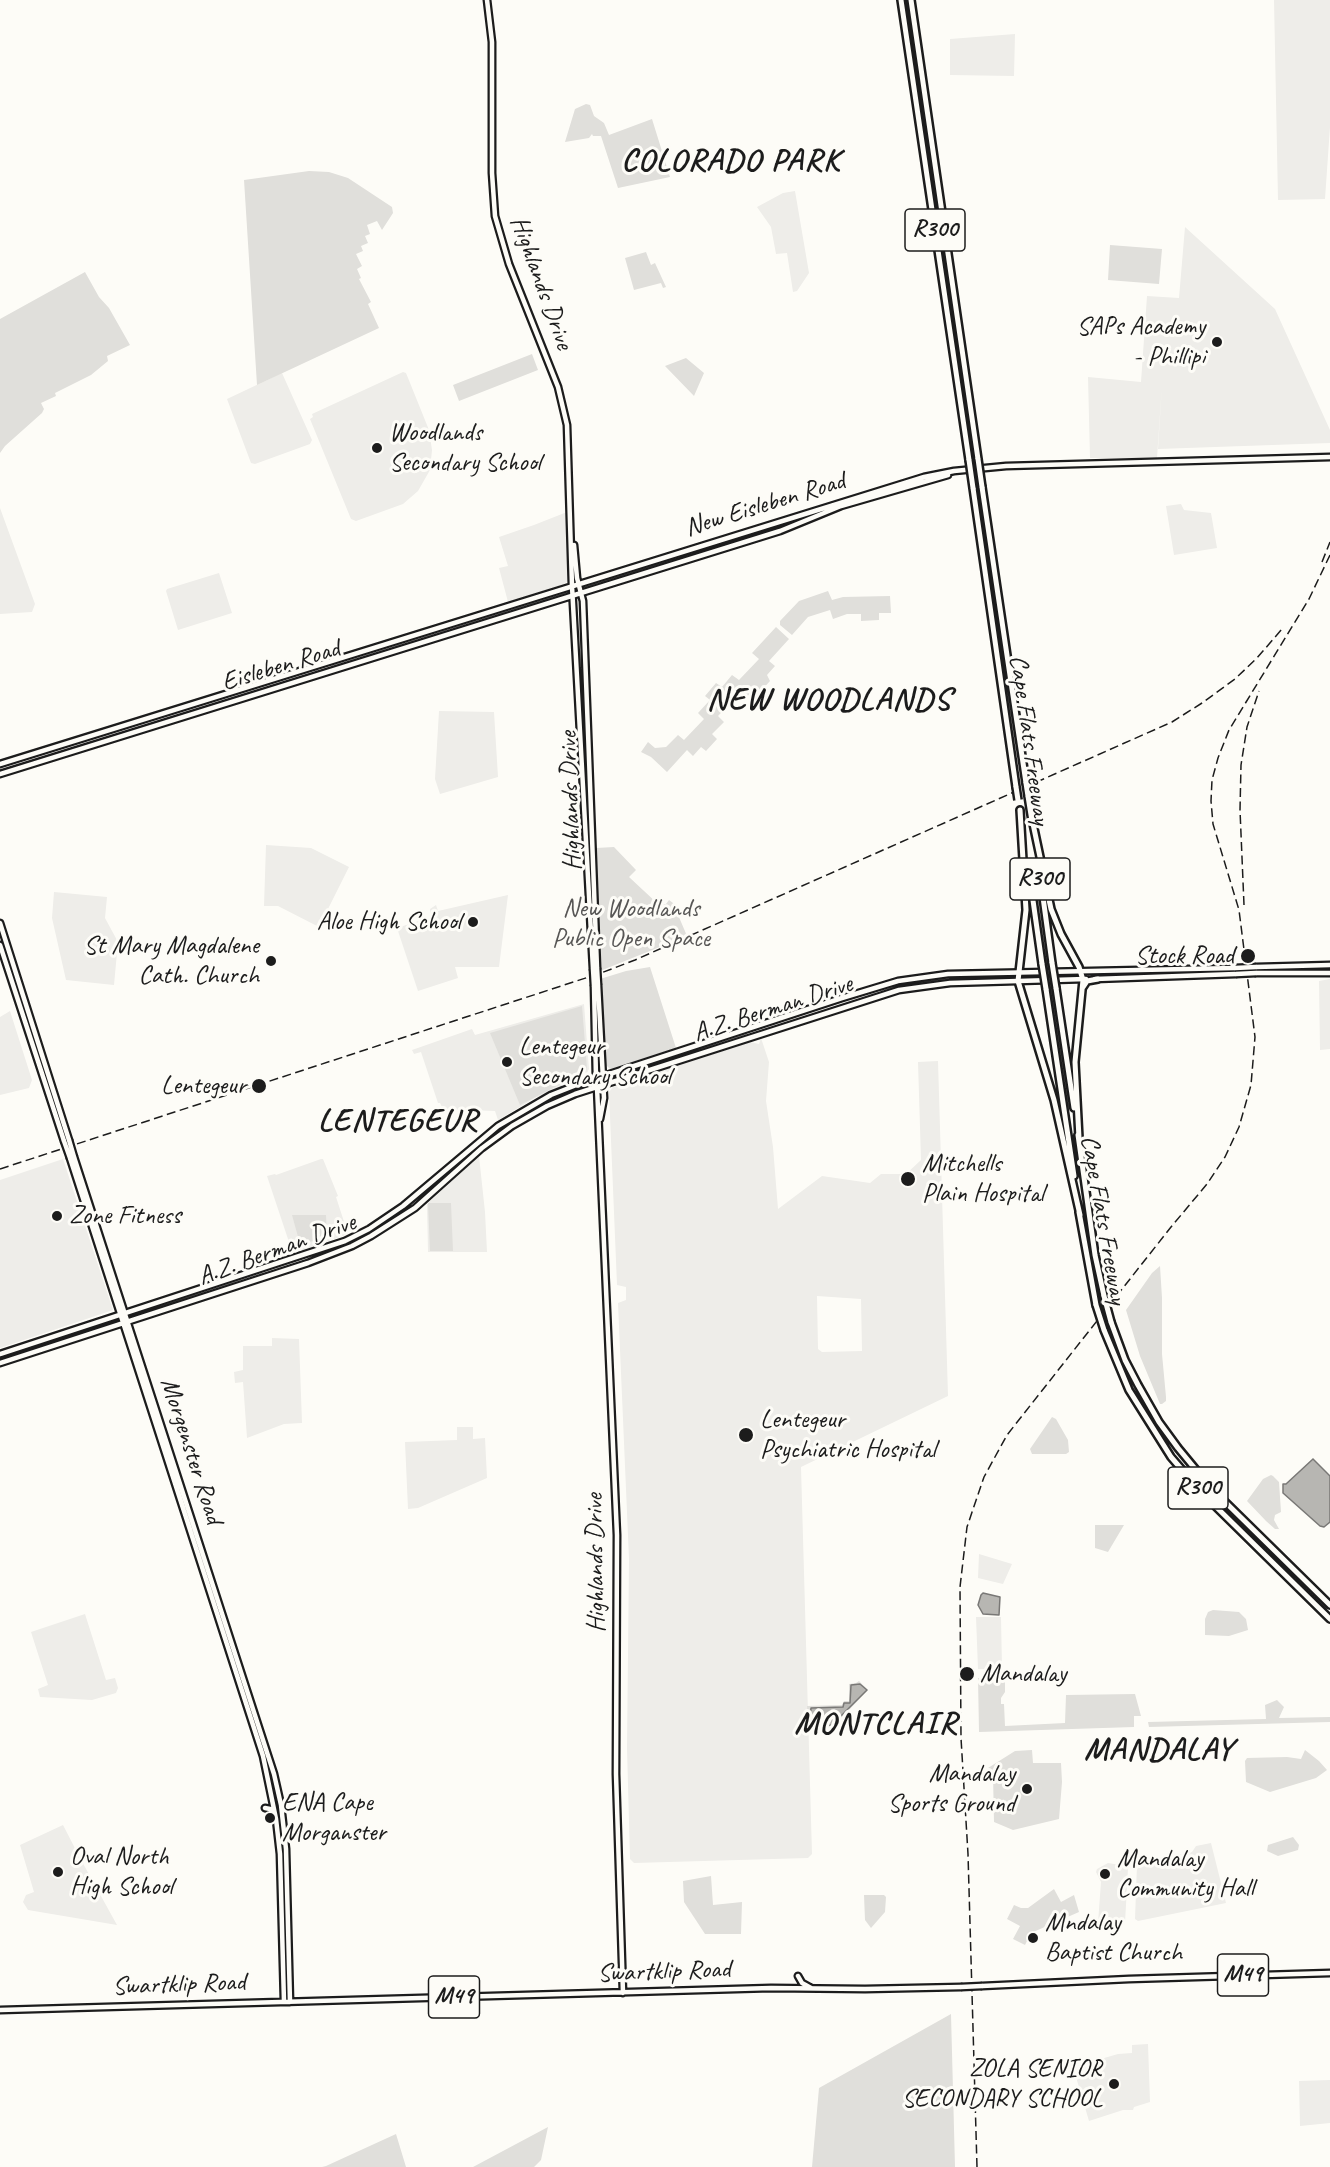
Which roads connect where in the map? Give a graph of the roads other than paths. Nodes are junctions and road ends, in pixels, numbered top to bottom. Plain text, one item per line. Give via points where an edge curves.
1 (487, 0) edge
2 (901, 0) edge
3 (911, 0) edge
4 (1330, 457) edge
5 (965, 470) junction
6 (572, 540) junction
7 (579, 584) junction
8 (572, 586) junction
9 (582, 593) junction
10 (574, 596) junction
11 (0, 764) edge
12 (0, 774) edge
13 (1020, 810) junction
14 (1032, 819) junction
15 (0, 923) edge
16 (0, 945) edge
17 (1330, 965) edge
18 (595, 968) junction
19 (1081, 970) junction
20 (1256, 970) junction
21 (1017, 971) junction
22 (1035, 971) junction
23 (1236, 971) junction
24 (1330, 973) edge
25 (1098, 979) junction
26 (1083, 980) junction
27 (1018, 981) junction
28 (596, 986) junction
29 (1077, 1037) junction
30 (603, 1076) junction
31 (596, 1078) junction
32 (603, 1085) junction
33 (597, 1088) junction
34 (599, 1134) junction
35 (1079, 1138) junction
36 (67, 1140) junction
37 (1080, 1215) junction
38 (123, 1314) junction
39 (126, 1322) junction
40 (0, 1354) edge
41 (0, 1363) edge
42 (1330, 1605) edge
43 (1330, 1619) edge
44 (265, 1808) dead end
45 (277, 1825) junction
46 (1330, 1973) edge
47 (798, 1976) dead end
48 (813, 1989) junction
49 (623, 1993) junction
50 (287, 2002) junction
51 (0, 2010) edge

1 - 6 main road, Highlands Drive via 493,54 495,216 509,264 565,410
2 - 13 highway, Cape Flats Freeway / R300, bridge
3 - 14 highway, Cape Flats Freeway / R300, bridge
4 - 5 main road, New Eisleben Road via 1044,464
5 - 7 main road, New Eisleben Road via 910,480
5 - 9 main road, New Eisleben Road via 841,506 802,524
6 - 7 main road, Highlands Drive
6 - 8 main road, Highlands Drive
7 - 8 main road, New Eisleben Road
7 - 9 main road, Highlands Drive
8 - 10 main road, Highlands Drive
8 - 11 main road, Eisleben Road
9 - 10 main road, New Eisleben Road
9 - 18 main road, Highlands Drive
10 - 12 main road, Eisleben Road
10 - 18 main road, Highlands Drive
13 - 21 highway via 1026,910
13 - 37 highway, Cape Flats Freeway / R300, bridge
14 - 19 highway via 1051,909
14 - 35 highway, Cape Flats Freeway / R300, bridge
15 - 36 main road, Morgenster Road
16 - 36 main road, Morgenster Road
17 - 20 main road
18 - 28 main road, Highlands Drive, bridge
19 - 22 main road
19 - 23 main road
19 - 26 highway
20 - 23 main road, bridge
20 - 24 main road
21 - 22 main road
21 - 27 highway
21 - 30 main road, A.Z. Berman Drive via 948,974 888,984
22 - 26 main road via 1078,974
23 - 25 main road
25 - 26 main road
25 - 29 highway via 1087,981 1084,986
26 - 27 main road
26 - 29 highway
27 - 32 main road, A.Z. Berman Drive via 950,983 899,990
27 - 37 highway via 1054,1100
28 - 30 main road, Highlands Drive
28 - 31 main road, Highlands Drive
29 - 35 highway
30 - 31 main road, A.Z. Berman Drive
30 - 32 main road, Highlands Drive
31 - 33 main road, Highlands Drive
31 - 38 main road, A.Z. Berman Drive via 551,1095 508,1119 412,1199 362,1233
32 - 33 main road, A.Z. Berman Drive
32 - 34 main road, Highlands Drive
33 - 34 main road, Highlands Drive
33 - 39 main road, A.Z. Berman Drive via 555,1102 512,1126 415,1208 352,1246
34 - 49 main road, Highlands Drive via 618,1567 616,1742
35 - 42 highway, Cape Flats Freeway / R300, bridge via 1104,1296 1125,1360 1138,1385 1159,1422 1211,1488
36 - 38 main road, Morgenster Road, bridge
37 - 43 highway, Cape Flats Freeway / R300, bridge via 1096,1305 1129,1390 1171,1457 1202,1493
38 - 39 main road, Morgenster Road
38 - 40 main road, A.Z. Berman Drive
39 - 41 main road, A.Z. Berman Drive
39 - 45 main road, Morgenster Road via 263,1756
39 - 50 main road, Morgenster Road via 274,1774 286,1849
44 - 45 main road via 273,1812
45 - 50 main road, Morgenster Road
46 - 48 main road, Swartklip Road / M49, bridge
47 - 48 main road
48 - 49 main road, Swartklip Road / M49
49 - 50 main road, Swartklip Road / M49
50 - 51 main road, Swartklip Road / M49

